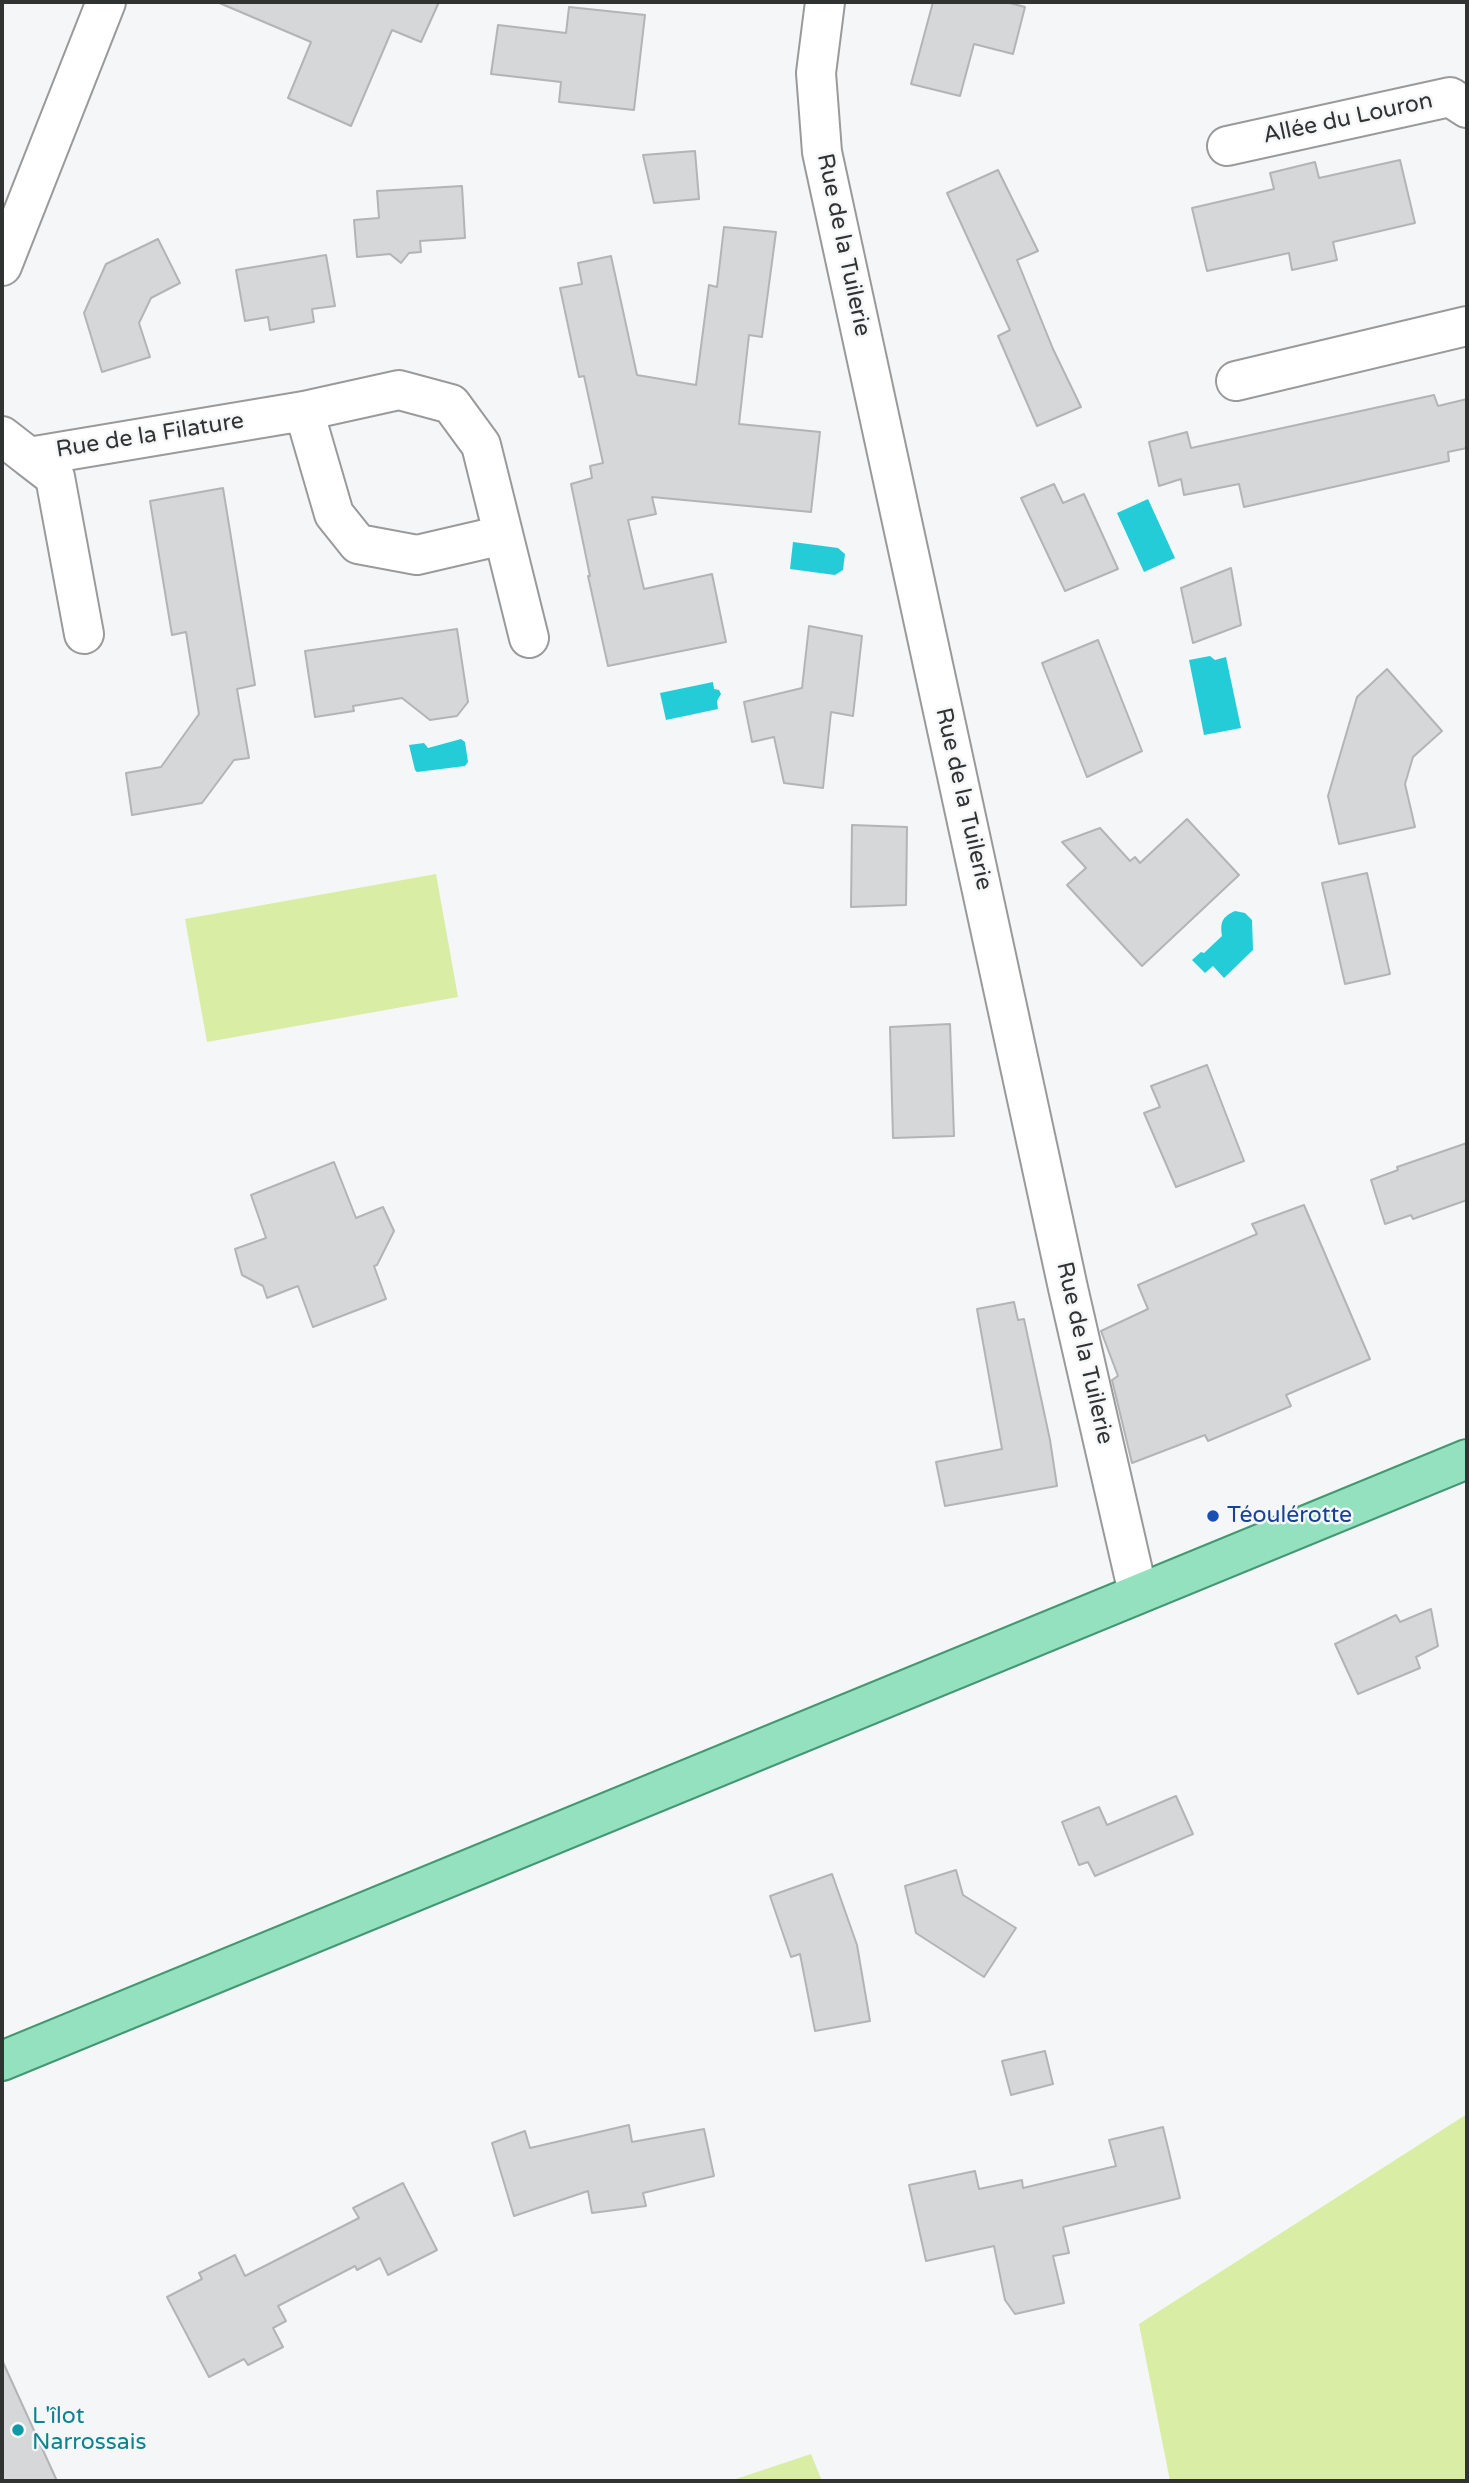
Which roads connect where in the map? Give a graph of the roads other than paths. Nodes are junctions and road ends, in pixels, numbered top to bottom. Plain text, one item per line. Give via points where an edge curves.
1 (825, 2) edge
2 (96, 5) edge
3 (1467, 108) edge
4 (1227, 146) dead end
5 (2, 266) edge
6 (1467, 326) edge
7 (1236, 382) dead end
8 (304, 411) junction
9 (15, 446) edge
10 (503, 535) junction
11 (84, 634) dead end
12 (529, 638) dead end
13 (1467, 1459) edge
14 (1139, 1593) junction
15 (2, 2061) edge

1 - 14 street, Rue de la Tuilerie via 816,73 822,152 1068,1288
2 - 5 street
3 - 4 street, Allée du Louron via 1450,97
6 - 7 street
8 - 9 street, Rue de la Filature
8 - 10 street via 334,514 358,544 416,555
8 - 10 street, Rue de la Filature via 399,390 450,404 481,445
9 - 11 street via 55,477
10 - 12 street, Rue de la Filature
13 - 14 main road
14 - 15 main road

